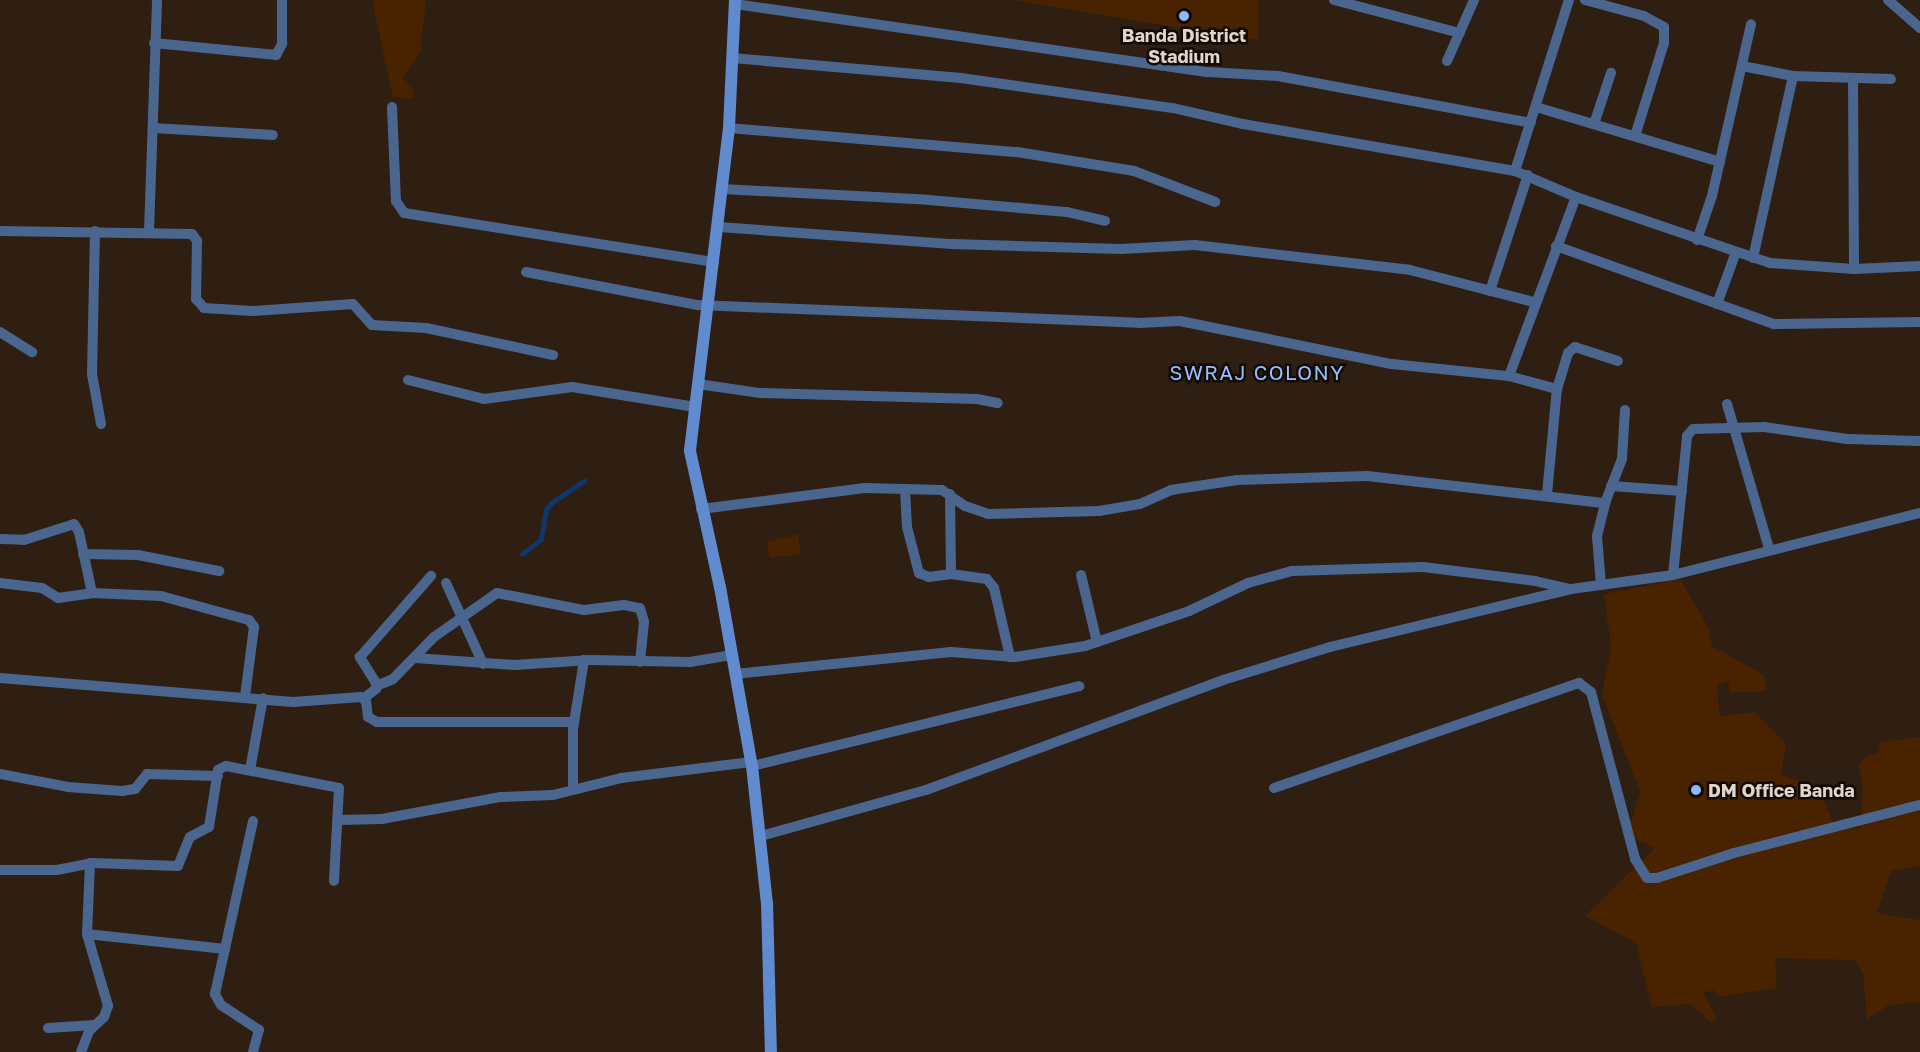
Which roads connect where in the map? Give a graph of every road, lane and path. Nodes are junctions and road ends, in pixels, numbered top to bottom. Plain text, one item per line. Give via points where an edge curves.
1 (157, 0) edge
2 (282, 0) edge
3 (1334, 0) edge
4 (1474, 0) edge
5 (1569, 0) edge
6 (1585, 0) edge
7 (1888, 0) edge
8 (735, 2) edge
9 (1751, 24) dead end
10 (1920, 28) edge
11 (1460, 33) junction
12 (154, 43) junction
13 (732, 58) junction
14 (1447, 61) dead end
15 (1742, 66) junction
16 (1611, 73) dead end
17 (1793, 76) junction
18 (1853, 79) junction
19 (1891, 79) dead end
20 (392, 107) dead end
21 (1536, 108) junction
22 (1531, 123) junction
23 (1594, 124) junction
24 (153, 128) junction
25 (729, 128) junction
26 (273, 135) dead end
27 (1635, 136) junction
28 (1720, 162) junction
29 (1515, 171) junction
30 (1528, 175) junction
31 (722, 189) junction
32 (1576, 197) junction
33 (1215, 202) dead end
34 (1105, 221) dead end
35 (718, 227) junction
36 (0, 231) edge
37 (95, 231) junction
38 (149, 231) junction
39 (1697, 240) junction
40 (1556, 246) junction
41 (1736, 252) junction
42 (1754, 258) junction
43 (714, 262) junction
44 (1920, 266) edge
45 (1854, 269) junction
46 (526, 272) dead end
47 (1490, 291) junction
48 (1534, 302) junction
49 (1717, 304) junction
50 (709, 306) junction
51 (1920, 322) edge
52 (0, 332) edge
53 (32, 352) dead end
54 (553, 355) dead end
55 (1618, 361) dead end
56 (1509, 376) junction
57 (408, 380) dead end
58 (698, 384) junction
59 (1557, 389) junction
60 (998, 404) dead end
61 (1727, 404) dead end
62 (694, 407) junction
63 (1625, 410) dead end
64 (101, 423) dead end
65 (1733, 429) junction
66 (1920, 441) edge
67 (1611, 486) junction
68 (905, 489) junction
69 (1682, 491) junction
70 (950, 494) junction
71 (1547, 494) junction
72 (1605, 503) junction
73 (701, 509) junction
74 (1920, 513) edge
75 (0, 539) edge
76 (1769, 549) junction
77 (83, 554) junction
78 (219, 570) dead end
79 (951, 574) junction
80 (1081, 575) dead end
81 (1673, 575) junction
82 (431, 576) dead end
83 (446, 583) dead end
84 (0, 584) edge
85 (1601, 585) junction
86 (1571, 590) junction
87 (92, 593) junction
88 (463, 615) junction
89 (1097, 642) junction
90 (732, 655) junction
91 (1010, 657) junction
92 (415, 658) junction
93 (584, 660) junction
94 (640, 662) junction
95 (483, 664) junction
96 (735, 674) junction
97 (0, 678) edge
98 (376, 686) junction
99 (1079, 686) dead end
100 (245, 696) junction
101 (263, 698) junction
102 (364, 698) junction
103 (574, 722) junction
104 (752, 764) junction
105 (250, 771) junction
106 (0, 774) edge
107 (218, 776) junction
108 (573, 789) junction
109 (1274, 789) dead end
110 (1920, 806) edge
111 (339, 820) junction
112 (254, 821) dead end
113 (761, 836) junction
114 (90, 863) junction
115 (0, 870) edge
116 (334, 880) dead end
117 (87, 934) junction
118 (225, 949) junction
119 (94, 1025) junction
120 (48, 1028) dead end
121 (81, 1052) edge
122 (253, 1052) edge
123 (771, 1052) edge

1 - 12 street
2 - 12 street via 282,44 276,55
3 - 11 street
4 - 11 street
5 - 21 street
6 - 27 street via 1644,16 1664,27 1664,43
7 - 10 street
8 - 13 main road
8 - 22 street via 1208,72 1278,76
9 - 15 street
11 - 14 street
12 - 24 street
13 - 25 main road
13 - 29 street via 961,78 1173,108 1243,124
15 - 17 street
15 - 28 street
16 - 23 street
17 - 18 street
17 - 42 street
18 - 19 street
18 - 45 street
20 - 43 street via 396,201 404,213
21 - 22 street
21 - 23 street
22 - 29 street
23 - 27 street
24 - 26 street
24 - 38 street
25 - 31 main road
25 - 33 street via 1029,153 1134,171
27 - 28 street
28 - 39 street
29 - 30 street
30 - 32 street
30 - 47 street
31 - 34 street via 929,200 1067,212
31 - 35 main road
32 - 39 street
32 - 40 street
35 - 43 main road
35 - 47 street via 952,244 1120,249 1195,245 1368,264
36 - 37 street
37 - 38 street
37 - 64 street via 92,374
38 - 54 street via 195,237 196,299 204,308 253,311 353,304 372,325 426,328
39 - 41 street
40 - 48 street
40 - 49 street
41 - 42 street
41 - 49 street
42 - 45 street via 1791,266
43 - 50 main road
44 - 45 street
46 - 50 street
47 - 48 street
48 - 56 street
49 - 51 street via 1774,324
50 - 56 street via 1139,323 1180,321 1392,364
50 - 58 main road
52 - 53 street
55 - 59 street via 1575,347
56 - 59 street
57 - 62 street via 484,399 572,387
58 - 60 street via 760,393 971,399
58 - 62 main road
59 - 71 street
61 - 65 street
62 - 73 main road via 690,461
63 - 67 street via 1622,459
65 - 66 street via 1764,427 1847,439
65 - 69 street via 1689,432
65 - 76 street
67 - 69 street
67 - 72 street
68 - 70 street
68 - 73 street via 847,489
68 - 79 street via 907,527 919,573 929,577
69 - 81 street
70 - 71 street via 965,506 988,513 1127,507 1171,490 1237,480 1367,476
70 - 79 street
71 - 72 street
72 - 85 street via 1598,536
73 - 90 main road
74 - 76 street
75 - 77 street via 24,540 74,524
76 - 81 street
77 - 78 street via 138,555
77 - 87 street
79 - 91 street via 981,577 991,583
80 - 89 street
81 - 85 street
82 - 98 street via 360,657
83 - 88 street
84 - 87 street via 42,588 58,598
85 - 86 street
86 - 89 street via 1535,581 1423,567 1292,571 1248,583 1189,611
86 - 113 street via 1298,657 1223,680 926,790
87 - 100 street via 161,596 249,620 254,627
88 - 92 street
88 - 94 street via 497,593 584,610 634,606 640,608 644,622
88 - 95 street
89 - 91 street
90 - 94 street via 690,662
90 - 96 main road
91 - 96 street via 951,652
92 - 95 street
92 - 98 street via 393,679
93 - 94 street
93 - 95 street
93 - 103 street
96 - 104 main road
97 - 100 street
98 - 102 street
99 - 104 street
100 - 101 street
101 - 102 street via 299,702
101 - 105 street
102 - 103 street via 368,717 377,722
103 - 108 street
104 - 108 street via 621,778
104 - 113 main road
105 - 107 street via 226,766
105 - 111 street via 335,785 341,793
106 - 107 street via 68,787 122,791 135,789 147,774
107 - 114 street via 209,827 190,837 178,866
108 - 111 street via 382,819
109 - 110 street via 1579,682 1590,692 1635,859 1647,878
111 - 116 street
112 - 118 street
113 - 123 main road
114 - 115 street via 57,870
114 - 117 street
117 - 118 street
117 - 119 street via 108,1006 105,1017
118 - 122 street via 216,1000 259,1030
119 - 120 street
119 - 121 street

